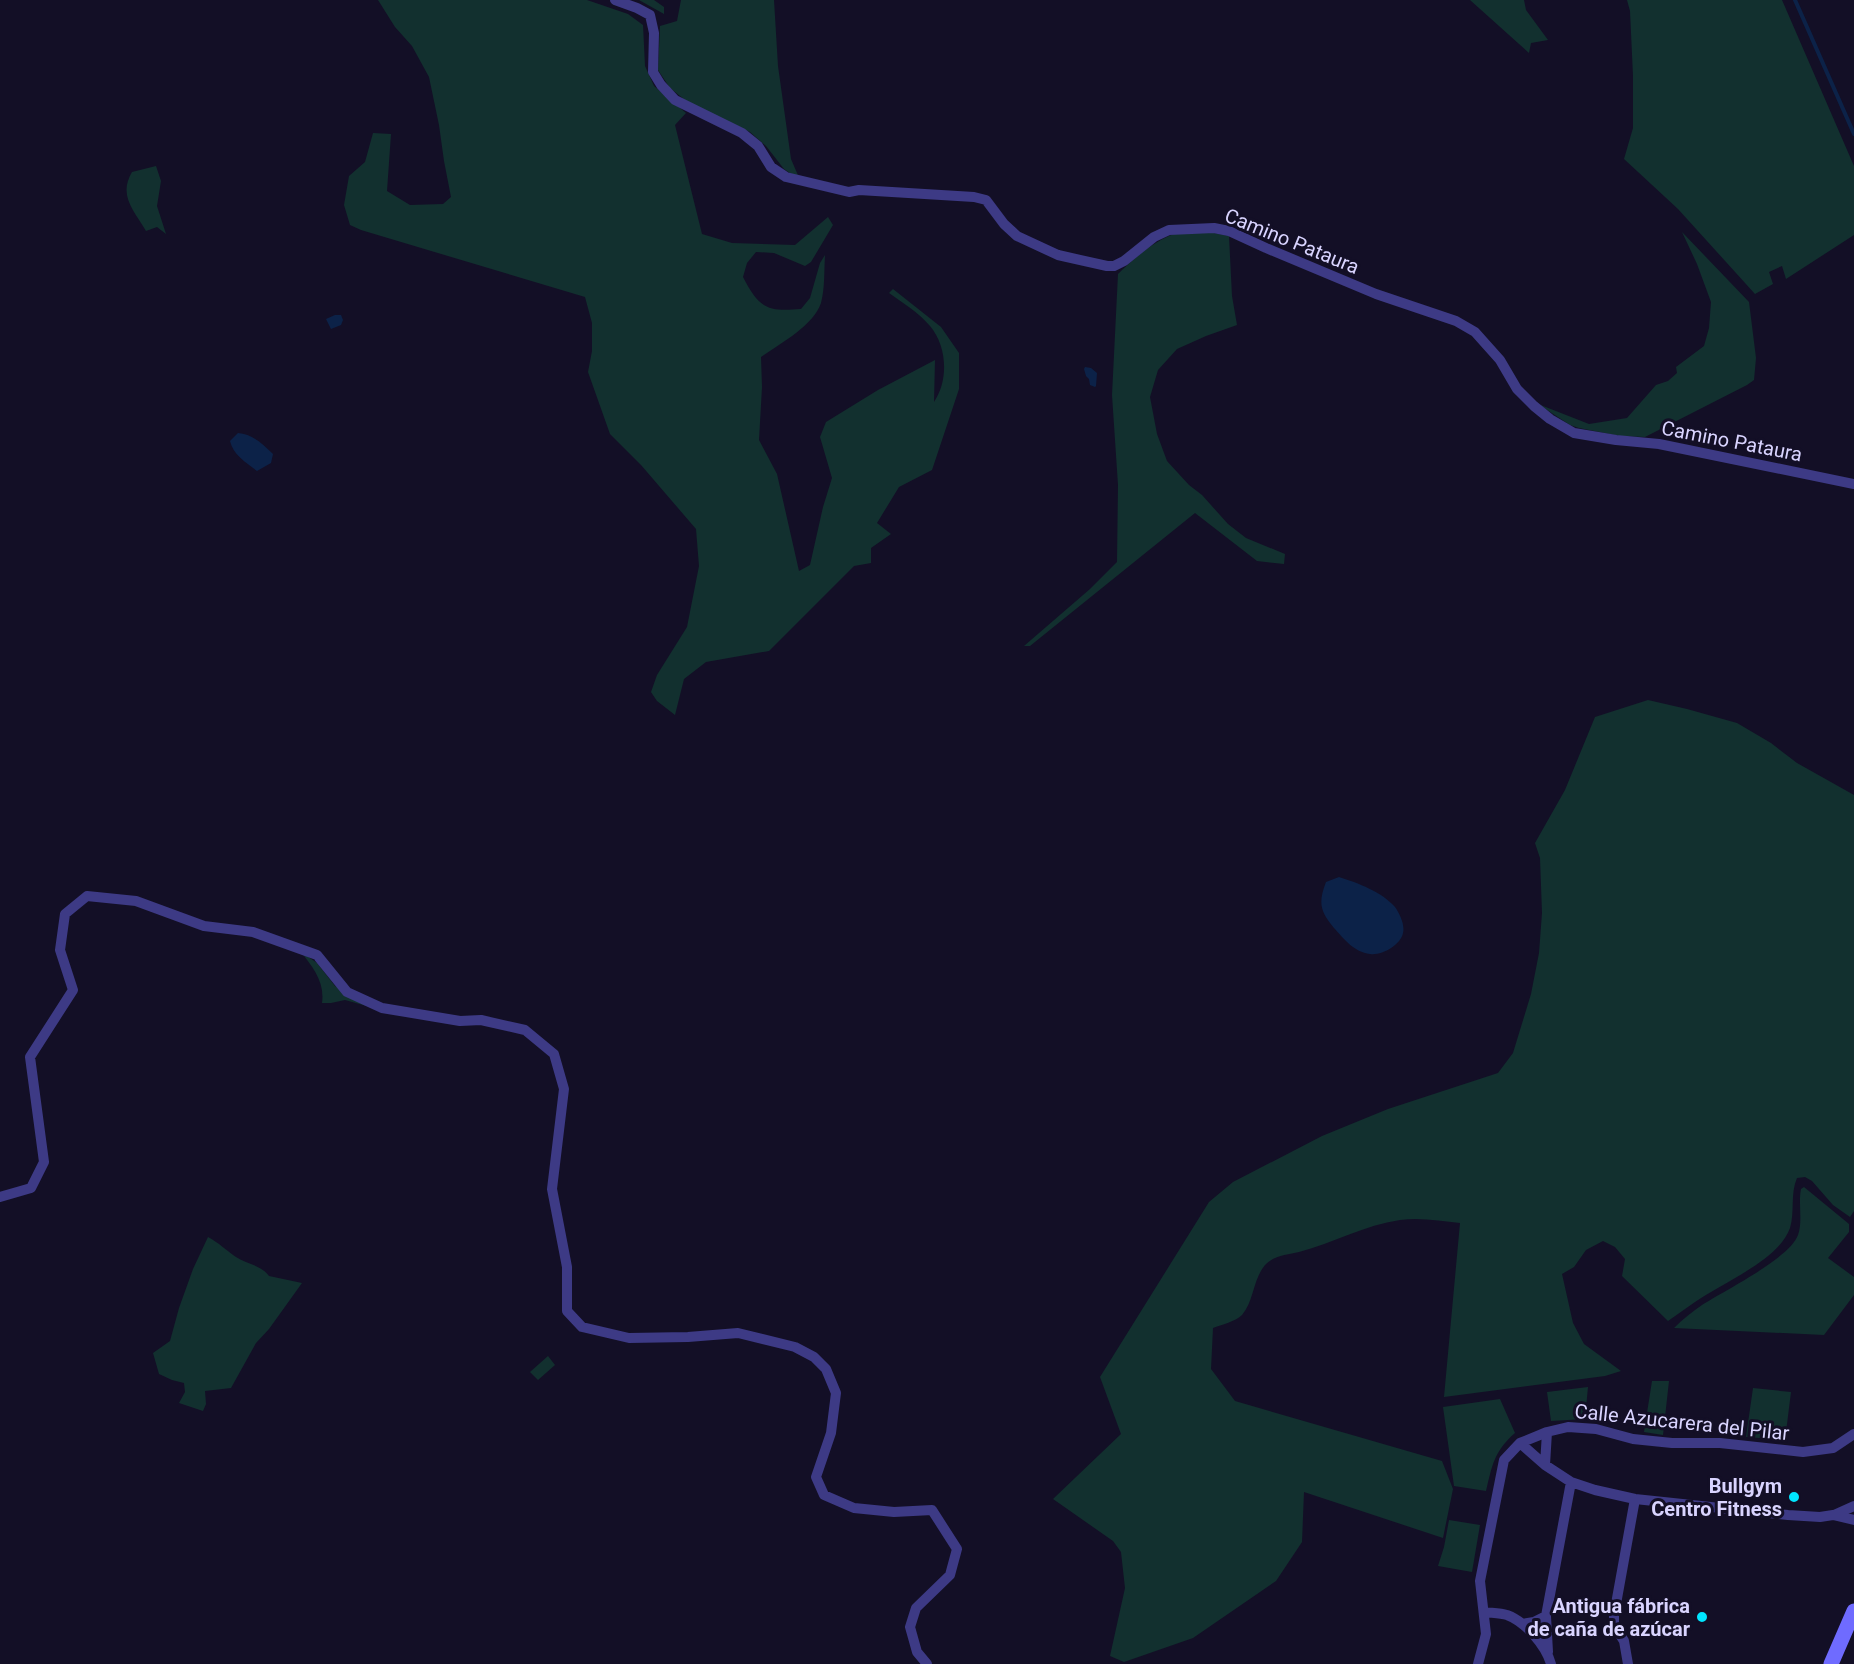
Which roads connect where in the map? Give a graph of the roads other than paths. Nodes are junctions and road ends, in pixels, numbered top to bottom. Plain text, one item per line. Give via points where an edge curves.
1 (615, 0) edge
2 (1854, 484) edge
3 (0, 1197) edge
4 (1547, 1432) junction
5 (1854, 1434) edge
6 (1520, 1443) junction
7 (1545, 1465) junction
8 (1570, 1482) junction
9 (1635, 1499) junction
10 (1854, 1506) edge
11 (1833, 1515) junction
12 (1854, 1520) edge
13 (1854, 1611) edge
14 (1484, 1612) junction
15 (1546, 1616) junction
16 (1522, 1624) junction
17 (1548, 1652) junction
18 (927, 1664) edge
19 (1478, 1664) edge
20 (1551, 1664) edge
21 (1628, 1664) edge
22 (1831, 1664) edge

1 - 2 street, Camino Pataura via 650,15 654,33 652,72 675,100 742,133 758,146 771,168 786,177 849,192 986,200 1017,236 1058,255 1100,265 1114,266 1124,261 1169,230 1229,231 1475,332 1500,360 1517,389 1550,419 1574,433 1659,444
3 - 18 street via 31,1188 44,1162 30,1057 73,990 60,950 64,914 87,896 136,901 204,926 253,932 317,955 347,992 382,1008 460,1022 481,1020 525,1030 555,1054 564,1089 552,1190 567,1267 567,1311 582,1328 629,1338 738,1334 795,1347 814,1357 826,1369 836,1393 831,1433 816,1477 824,1495 854,1508 932,1510 957,1549 950,1575 916,1608 910,1627 918,1652
4 - 5 street, Calle Azucarera del Pilar via 1568,1427 1596,1429 1633,1439 1803,1452 1833,1448
4 - 6 street, Calle Azucarera del Pilar
4 - 7 street
6 - 7 street
6 - 14 street via 1504,1460 1480,1581
7 - 8 street
8 - 9 street
8 - 15 street
9 - 11 street via 1777,1514
9 - 21 street via 1614,1616
10 - 11 street
11 - 12 street
13 - 22 main road
14 - 16 street via 1507,1615
14 - 19 street via 1486,1634
15 - 16 street
15 - 17 street
16 - 17 street
17 - 20 street

